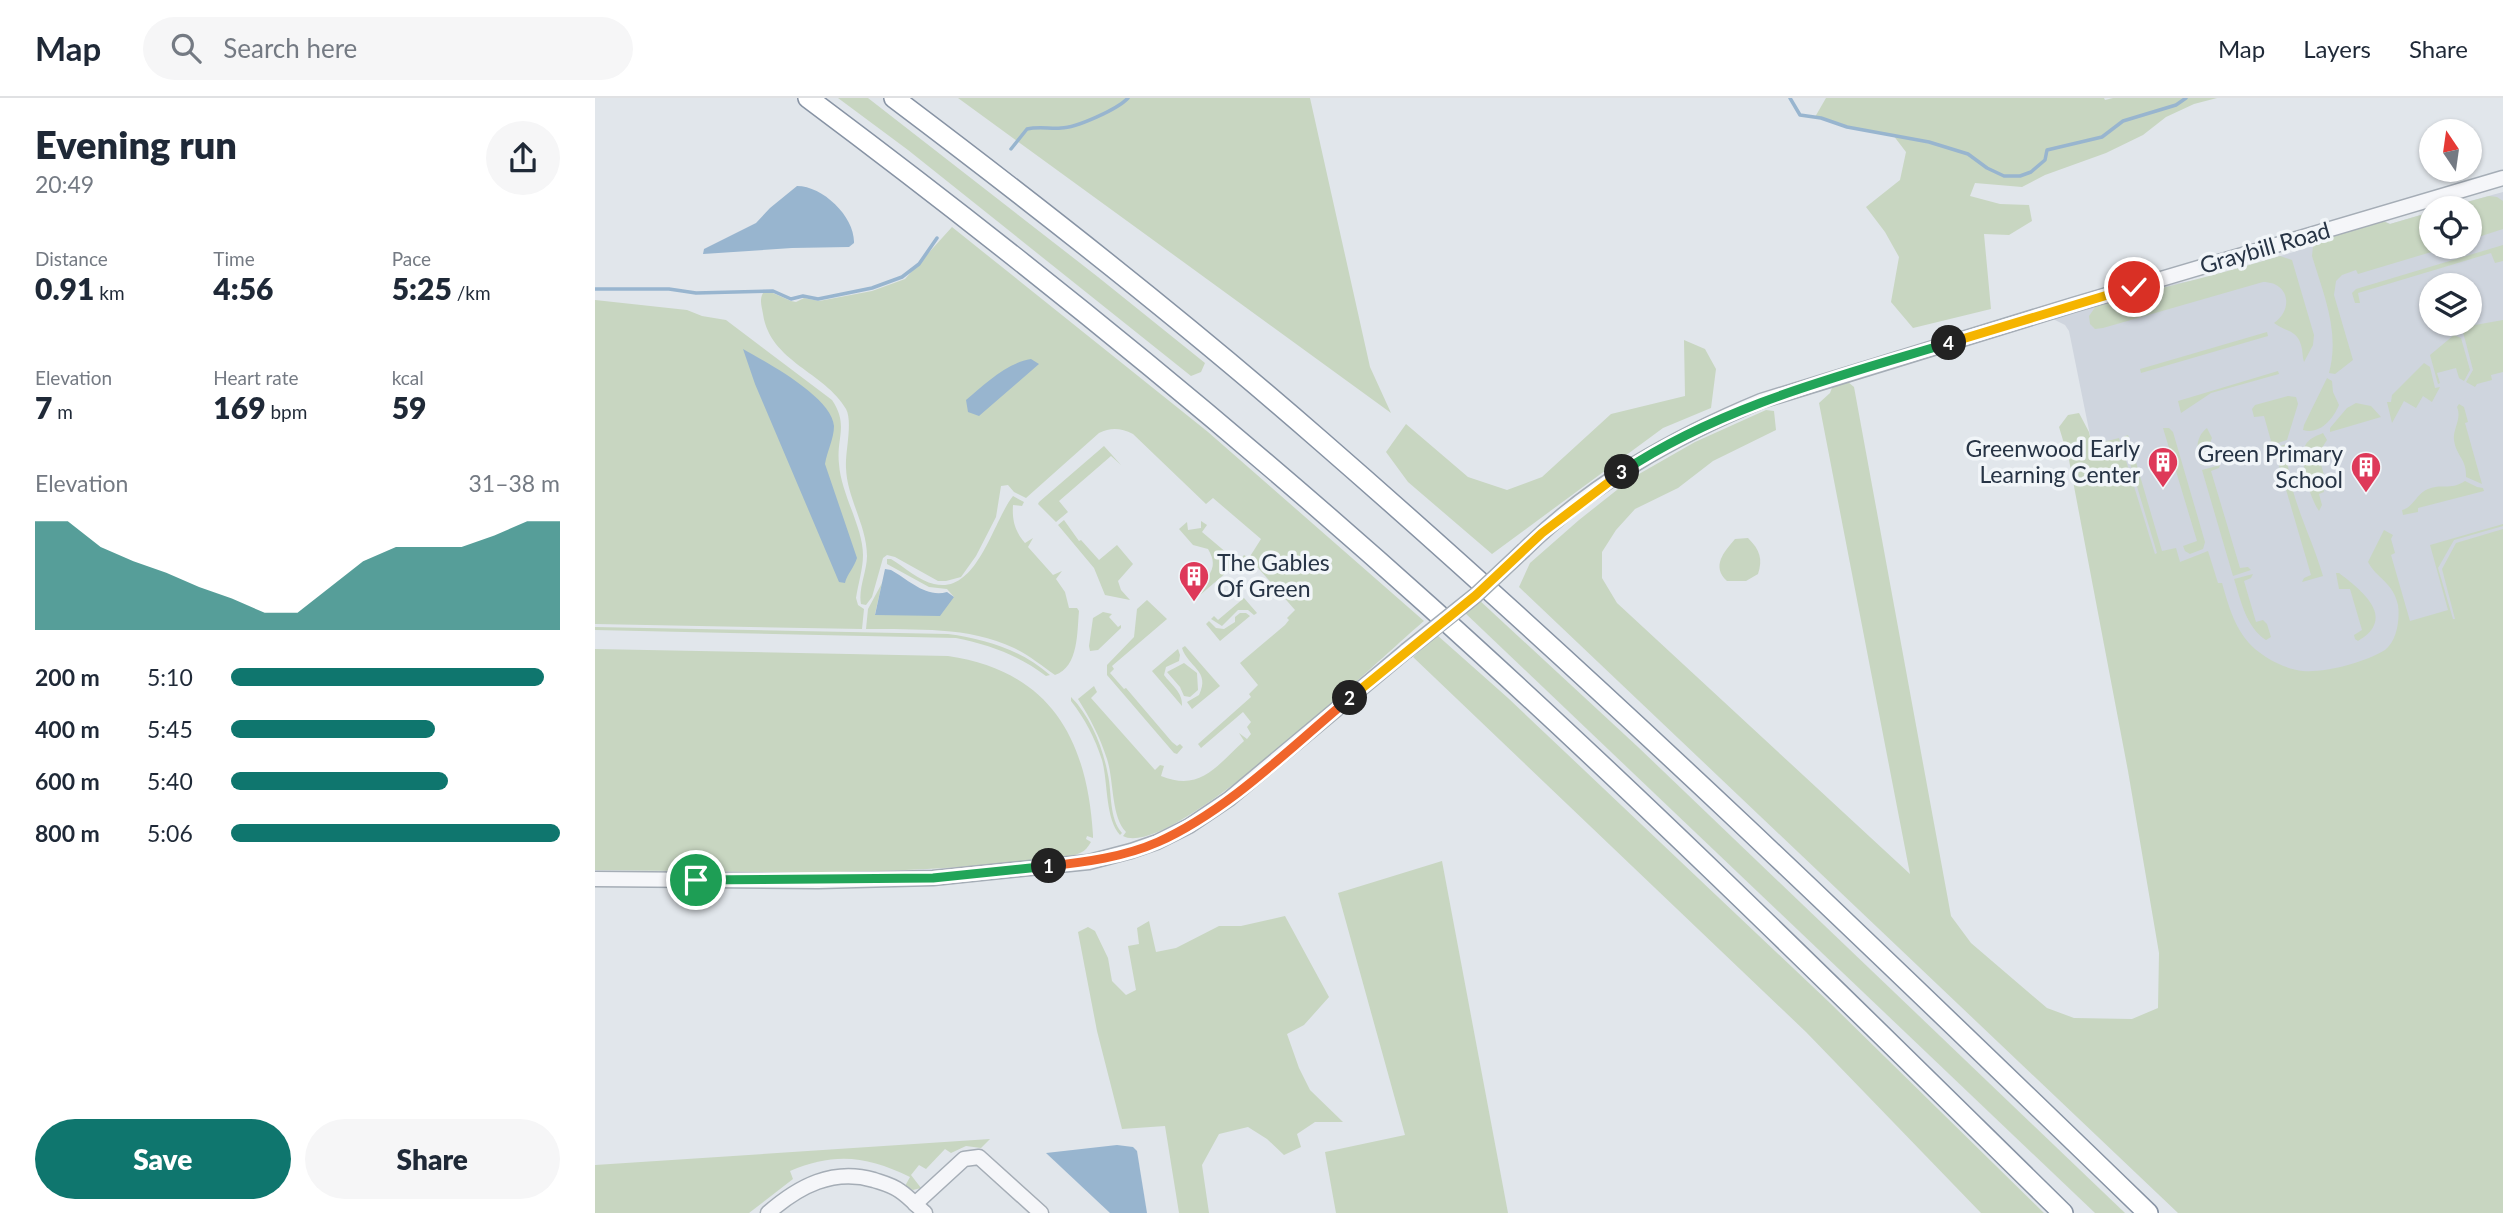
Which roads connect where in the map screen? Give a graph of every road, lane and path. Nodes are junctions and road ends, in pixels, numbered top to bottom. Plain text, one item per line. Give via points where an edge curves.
1 (808, 98) edge
2 (894, 98) edge
3 (2503, 178) edge
4 (595, 879) edge
5 (920, 1209) edge
6 (768, 1213) edge
7 (1041, 1213) edge
8 (2063, 1213) edge
9 (2148, 1213) edge

1 - 8 highway via 1153,367 1428,604 1802,956
2 - 9 highway via 1242,375 1482,583
3 - 4 street, Graybill Road, bridge via 2073,305 1761,401 1713,421 1596,489 1476,595 1229,799 1157,842 1089,862 933,878
5 - 6 street via 899,1190 857,1175 812,1183
5 - 7 street via 964,1159 979,1157

